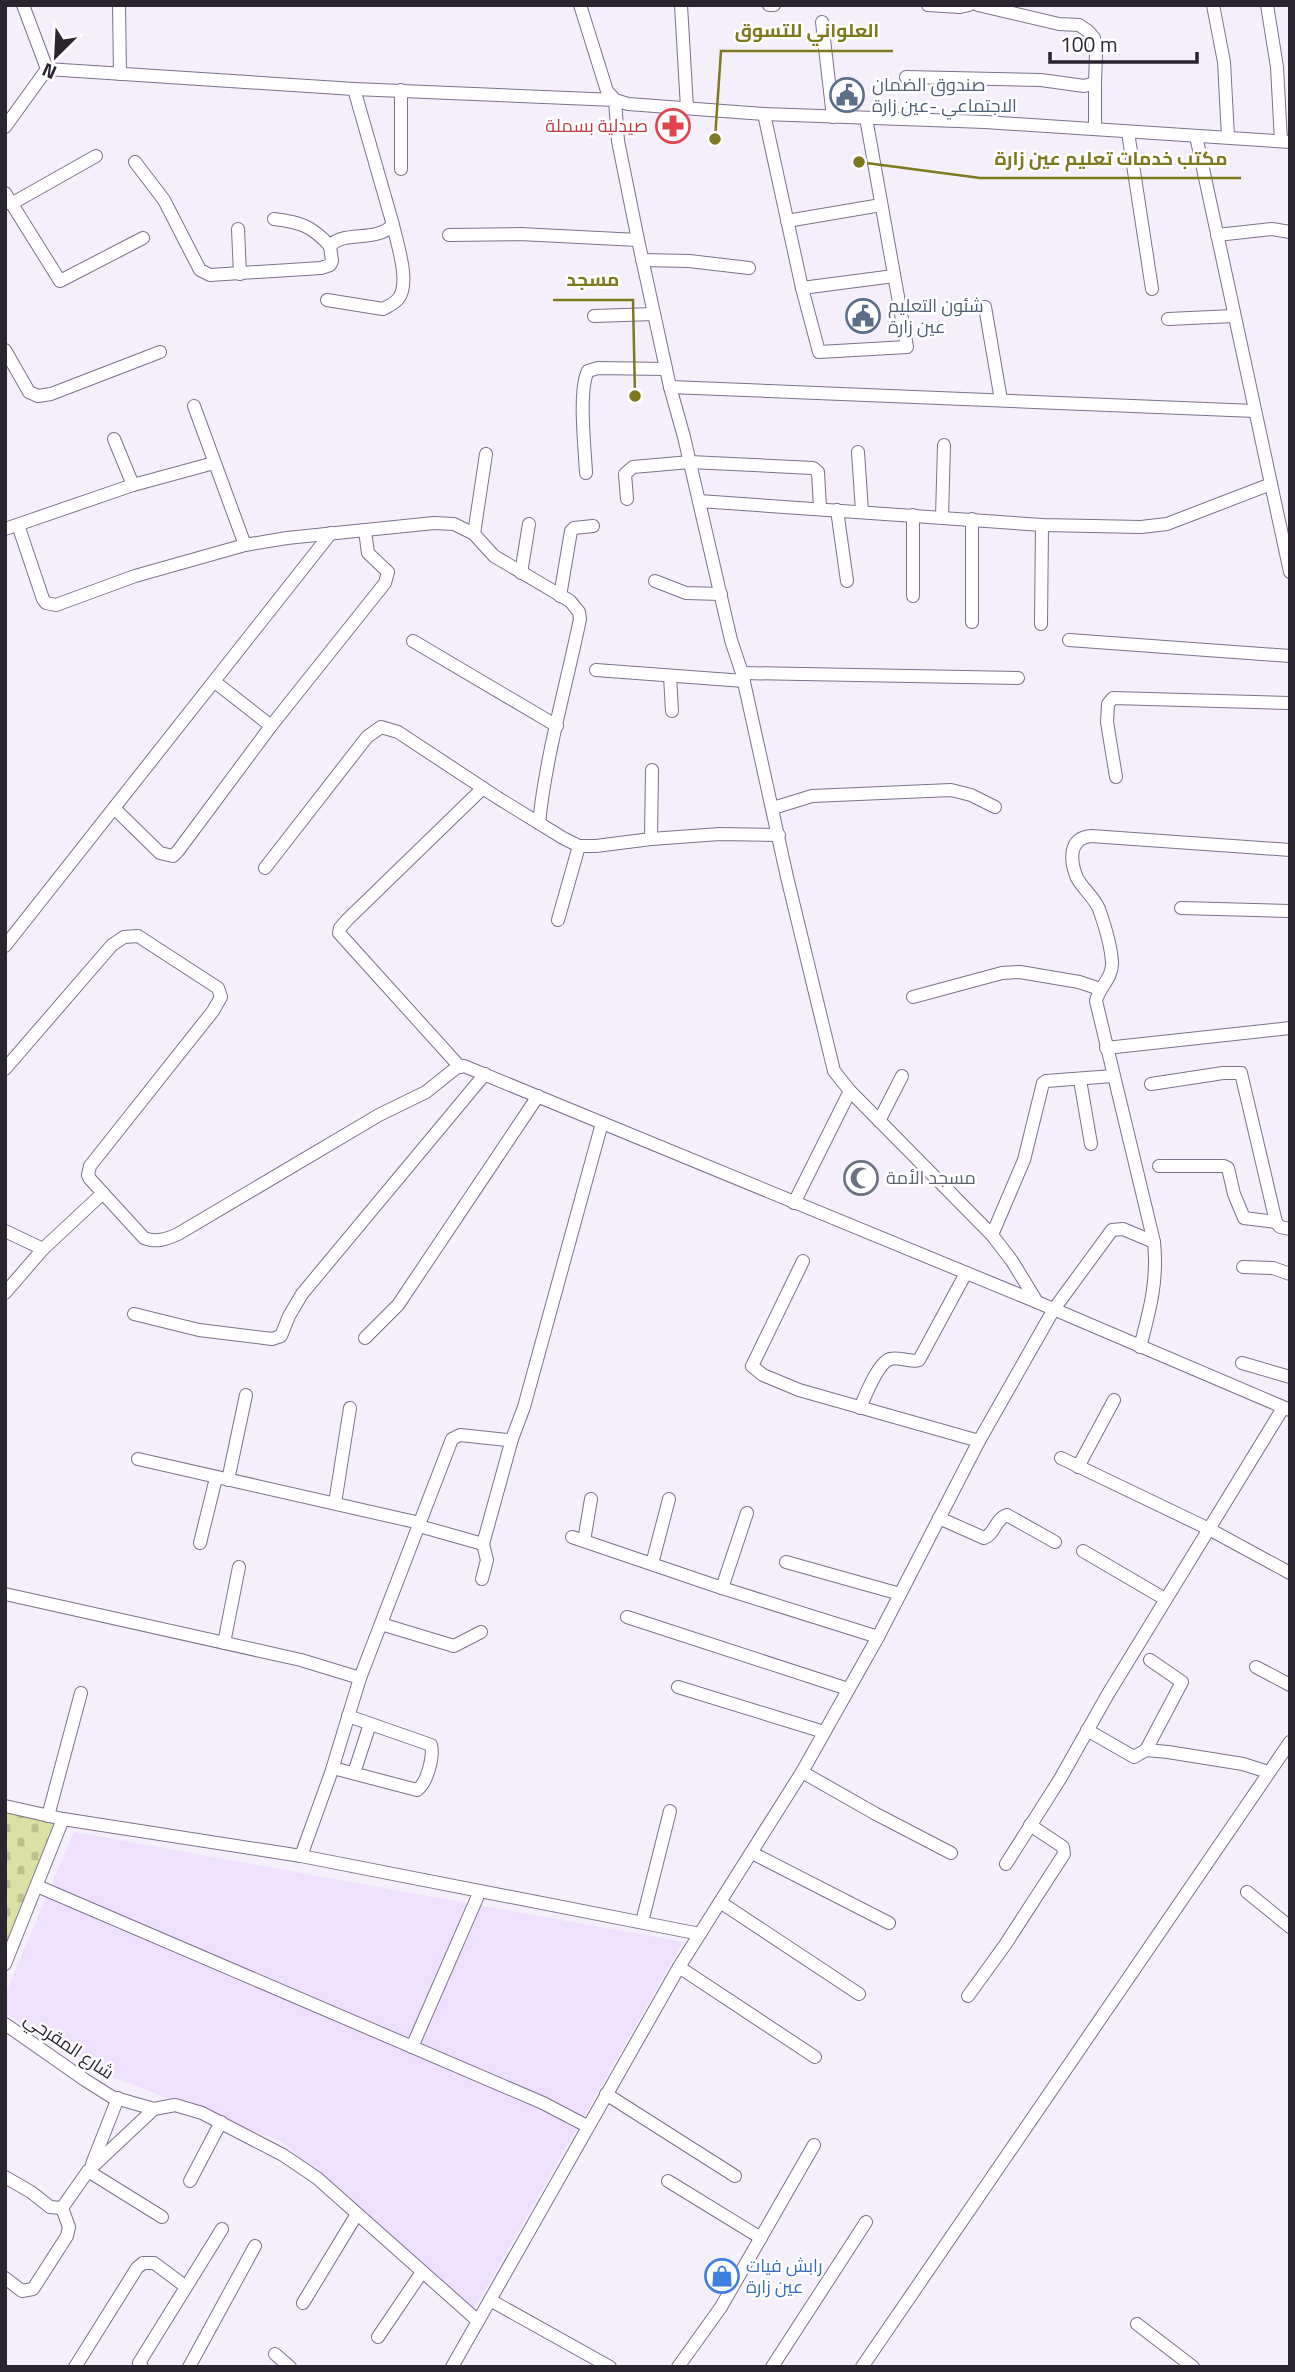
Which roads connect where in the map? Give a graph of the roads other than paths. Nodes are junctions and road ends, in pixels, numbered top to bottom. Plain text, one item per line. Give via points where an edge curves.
1 (23, 5) edge
2 (119, 5) edge
3 (580, 5) edge
4 (681, 5) edge
5 (928, 5) edge
6 (969, 5) edge
7 (978, 5) edge
8 (1213, 5) edge
9 (1267, 5) edge
10 (822, 22) dead end
11 (47, 69) junction
12 (120, 74) junction
13 (906, 77) dead end
14 (1095, 83) junction
15 (354, 89) junction
16 (401, 90) junction
17 (615, 100) junction
18 (687, 108) junction
19 (764, 114) junction
20 (832, 117) junction
21 (866, 118) junction
22 (5, 127) edge
23 (1095, 128) junction
24 (1128, 132) junction
25 (1195, 136) junction
26 (1228, 138) junction
27 (1285, 141) edge
28 (96, 156) dead end
29 (135, 162) dead end
30 (401, 169) dead end
31 (8, 198) edge
32 (881, 205) junction
33 (274, 219) dead end
34 (787, 221) junction
35 (393, 225) junction
36 (238, 229) dead end
37 (1290, 232) edge
38 (449, 235) dead end
39 (1217, 235) junction
40 (143, 238) dead end
41 (638, 240) junction
42 (330, 246) junction
43 (642, 260) junction
44 (749, 268) dead end
45 (240, 274) junction
46 (894, 276) junction
47 (802, 288) junction
48 (1152, 289) dead end
49 (327, 300) dead end
50 (985, 307) dead end
51 (654, 314) junction
52 (594, 316) dead end
53 (1234, 316) junction
54 (1168, 319) dead end
55 (5, 350) edge
56 (160, 352) dead end
57 (666, 369) junction
58 (670, 387) junction
59 (1001, 400) junction
60 (194, 406) dead end
61 (1255, 411) junction
62 (114, 439) dead end
63 (944, 445) dead end
64 (858, 452) dead end
65 (486, 454) dead end
66 (690, 461) junction
67 (214, 463) junction
68 (586, 473) dead end
69 (1271, 484) junction
70 (133, 485) junction
71 (626, 499) dead end
72 (699, 501) junction
73 (820, 508) junction
74 (837, 510) junction
75 (862, 512) junction
76 (913, 515) junction
77 (942, 517) junction
78 (972, 519) junction
79 (1285, 523) edge
80 (18, 524) junction
81 (529, 524) dead end
82 (1042, 525) junction
83 (593, 526) dead end
84 (5, 529) edge
85 (365, 531) junction
86 (331, 533) junction
87 (474, 534) junction
88 (245, 545) junction
89 (1290, 572) edge
90 (521, 573) junction
91 (655, 581) dead end
92 (847, 581) dead end
93 (721, 594) junction
94 (560, 596) junction
95 (913, 596) dead end
96 (972, 622) dead end
97 (1041, 624) dead end
98 (1069, 640) dead end
99 (413, 641) dead end
100 (1290, 656) edge
101 (596, 670) dead end
102 (670, 676) junction
103 (743, 677) junction
104 (1018, 678) dead end
105 (215, 682) junction
106 (1290, 703) edge
107 (672, 710) dead end
108 (271, 726) junction
109 (557, 726) junction
110 (652, 769) dead end
111 (1116, 777) dead end
112 (483, 788) junction
113 (995, 807) dead end
114 (114, 808) junction
115 (773, 808) junction
116 (539, 823) junction
117 (779, 835) junction
118 (651, 839) junction
119 (579, 846) junction
120 (1290, 850) edge
121 (265, 868) dead end
122 (1181, 908) dead end
123 (1290, 911) edge
124 (558, 920) dead end
125 (5, 947) edge
126 (1100, 989) junction
127 (913, 997) dead end
128 (1290, 1028) edge
129 (1107, 1048) junction
130 (460, 1067) junction
131 (5, 1069) edge
132 (485, 1074) junction
133 (902, 1076) dead end
134 (1114, 1076) junction
135 (1080, 1080) junction
136 (1151, 1084) dead end
137 (850, 1091) junction
138 (538, 1096) junction
139 (880, 1121) junction
140 (603, 1123) junction
141 (1091, 1144) dead end
142 (1159, 1166) dead end
143 (103, 1193) junction
144 (794, 1203) junction
145 (1276, 1222) junction
146 (1290, 1229) edge
147 (5, 1231) edge
148 (992, 1235) junction
149 (1154, 1242) junction
150 (43, 1249) junction
151 (803, 1261) dead end
152 (1243, 1268) dead end
153 (966, 1273) junction
154 (1290, 1274) edge
155 (5, 1293) edge
156 (1037, 1302) junction
157 (1054, 1309) junction
158 (134, 1314) dead end
159 (365, 1338) dead end
160 (1140, 1347) junction
161 (1242, 1363) dead end
162 (1290, 1377) edge
163 (246, 1395) dead end
164 (1114, 1400) dead end
165 (351, 1408) dead end
166 (860, 1408) junction
167 (1286, 1409) edge
168 (512, 1439) junction
169 (979, 1441) junction
170 (1061, 1458) dead end
171 (138, 1459) dead end
172 (1078, 1467) junction
173 (222, 1479) junction
174 (591, 1499) dead end
175 (668, 1499) dead end
176 (335, 1503) junction
177 (747, 1513) dead end
178 (939, 1518) junction
179 (419, 1525) junction
180 (1209, 1529) junction
181 (1055, 1542) dead end
182 (200, 1543) dead end
183 (483, 1544) junction
184 (1083, 1551) dead end
185 (786, 1562) dead end
186 (652, 1564) junction
187 (239, 1567) dead end
188 (1290, 1573) edge
189 (482, 1580) dead end
190 (722, 1588) junction
191 (5, 1594) edge
192 (900, 1594) junction
193 (1166, 1599) junction
194 (627, 1617) dead end
195 (381, 1624) junction
196 (481, 1632) dead end
197 (878, 1637) junction
198 (224, 1643) junction
199 (1150, 1660) dead end
200 (1256, 1667) dead end
201 (360, 1678) junction
202 (1290, 1685) edge
203 (677, 1687) dead end
204 (848, 1689) junction
205 (81, 1693) dead end
206 (348, 1716) junction
207 (370, 1724) junction
208 (1087, 1730) junction
209 (824, 1732) junction
210 (1290, 1742) edge
211 (1146, 1750) junction
212 (333, 1768) junction
213 (802, 1772) junction
214 (1268, 1772) junction
215 (354, 1773) junction
216 (5, 1806) edge
217 (670, 1811) dead end
218 (48, 1816) junction
219 (63, 1819) junction
220 (1030, 1825) junction
221 (752, 1853) junction
222 (951, 1853) dead end
223 (301, 1856) junction
224 (1006, 1864) dead end
225 (37, 1886) junction
226 (1247, 1892) dead end
227 (477, 1898) dead end
228 (720, 1902) junction
229 (642, 1922) junction
230 (889, 1923) dead end
231 (1290, 1927) edge
232 (700, 1934) junction
233 (5, 1965) edge
234 (679, 1967) junction
235 (859, 1994) dead end
236 (968, 1996) dead end
237 (5, 2024) edge
238 (412, 2047) junction
239 (815, 2057) dead end
240 (606, 2094) junction
241 (118, 2098) junction
242 (154, 2109) junction
243 (221, 2122) junction
244 (587, 2126) junction
245 (814, 2145) dead end
246 (89, 2169) junction
247 (735, 2176) dead end
248 (7, 2181) edge
249 (190, 2181) dead end
250 (667, 2181) dead end
251 (62, 2208) junction
252 (357, 2214) junction
253 (162, 2217) dead end
254 (866, 2222) dead end
255 (222, 2229) dead end
256 (761, 2238) junction
257 (255, 2246) dead end
258 (422, 2272) junction
259 (5, 2278) edge
260 (185, 2286) junction
261 (490, 2300) junction
262 (303, 2303) dead end
263 (478, 2321) junction
264 (1137, 2324) dead end
265 (378, 2337) dead end
266 (275, 2354) dead end
267 (139, 2366) edge
268 (75, 2367) edge
269 (189, 2367) edge
270 (290, 2367) edge
271 (452, 2367) edge
272 (610, 2367) edge
273 (678, 2367) edge
274 (772, 2367) edge
275 (862, 2367) edge
276 (1193, 2367) edge

1 - 11 street
2 - 12 street
3 - 17 street via 607,91
4 - 18 street
5 - 6 street
7 - 14 street via 1079,25 1088,31 1094,38
8 - 26 street via 1224,62
9 - 27 street
10 - 20 street
11 - 12 street
11 - 22 street
12 - 15 street
13 - 14 street
14 - 23 street
15 - 16 street
15 - 35 street
16 - 17 street
16 - 30 street
17 - 18 street
17 - 41 street via 622,165
18 - 19 street
19 - 20 street
19 - 34 street
20 - 21 street
21 - 23 street
21 - 32 street
23 - 24 street
24 - 25 street
24 - 48 street
25 - 26 street
25 - 39 street
26 - 27 street
28 - 31 street
29 - 45 street via 164,200 200,270 211,275
31 - 40 street via 60,281
32 - 34 street
32 - 46 street
33 - 42 street via 299,222
34 - 47 street
35 - 42 street via 382,234 340,240
35 - 49 street via 402,263 400,298 383,309
36 - 45 street
37 - 39 street via 1272,229
38 - 41 street
39 - 53 street
41 - 43 street
42 - 45 street via 332,261 327,267
43 - 44 street
43 - 51 street
46 - 47 street
46 - 47 street via 907,347 819,352
50 - 59 street
51 - 52 street
51 - 57 street
53 - 54 street
53 - 61 street
55 - 56 street via 30,392 38,396
57 - 58 street
57 - 68 street via 588,371 583,396
58 - 59 street
58 - 66 street
59 - 61 street
60 - 67 street
61 - 69 street
62 - 70 street
63 - 77 street
64 - 75 street
65 - 87 street
66 - 71 street via 630,469 625,474
66 - 72 street
66 - 73 street via 813,468 818,472
67 - 70 street
67 - 88 street
69 - 79 street
69 - 82 street via 1154,527
70 - 80 street
72 - 73 street
72 - 93 street
73 - 74 street
74 - 75 street
74 - 92 street
75 - 76 street
76 - 77 street
76 - 95 street
77 - 78 street
78 - 82 street
78 - 96 street
79 - 89 street
80 - 84 street
80 - 88 street via 43,599 56,606 135,576
81 - 90 street
82 - 97 street
83 - 94 street via 571,531
85 - 86 street
85 - 87 street via 448,523
85 - 108 street via 368,553 388,577
86 - 88 street
86 - 105 street
87 - 90 street via 494,556
90 - 94 street
91 - 93 street via 686,593
93 - 103 street
94 - 109 street via 575,606 580,619
98 - 100 street
99 - 109 street
101 - 102 street
102 - 103 street
102 - 107 street
103 - 104 street
103 - 115 street
105 - 108 street
105 - 114 street
106 - 111 street via 1113,698 1107,722
108 - 114 street via 173,856 160,853
109 - 116 street
110 - 118 street
112 - 116 street
112 - 121 street via 398,732 381,727 367,737
112 - 130 street via 339,931
113 - 115 street via 951,790 812,796
114 - 125 street
115 - 117 street
116 - 119 street
117 - 118 street
117 - 137 street via 834,1071
118 - 119 street
119 - 124 street
120 - 126 street via 1091,836 1076,841 1074,867 1097,906 1111,954 1112,970
122 - 123 street
126 - 127 street via 1020,972
126 - 129 street via 1096,1001
128 - 129 street
129 - 134 street
130 - 132 street
130 - 143 street via 426,1092 167,1239 144,1238
131 - 143 street via 112,945 124,937 142,938 218,988 220,1001 214,1011 90,1166 88,1175
132 - 138 street
132 - 158 street via 302,1294 281,1336 272,1339 199,1330
133 - 139 street
134 - 135 street
134 - 149 street
135 - 141 street
135 - 148 street via 1043,1083 1024,1160
136 - 145 street via 1241,1073
137 - 139 street
137 - 144 street
138 - 140 street
138 - 159 street via 398,1305
139 - 148 street
140 - 144 street
140 - 168 street
142 - 145 street via 1224,1166 1244,1217
143 - 150 street
144 - 153 street
145 - 146 street
147 - 150 street
148 - 156 street
149 - 157 street via 1112,1230
149 - 160 street via 1154,1295
150 - 155 street
151 - 166 street via 752,1366 799,1390
152 - 154 street via 1273,1268
153 - 156 street
153 - 166 street via 919,1360 886,1361
156 - 157 street
157 - 160 street
157 - 169 street
160 - 167 street
161 - 162 street
163 - 173 street
164 - 172 street
165 - 176 street
166 - 169 street
167 - 180 street
168 - 179 street via 455,1436
168 - 183 street
169 - 178 street
170 - 172 street
171 - 173 street
172 - 180 street
173 - 176 street
173 - 182 street
174 - 186 street via 578,1539
175 - 186 street
176 - 179 street
177 - 190 street
178 - 181 street via 984,1538 1007,1515
178 - 192 street
179 - 183 street
179 - 195 street
180 - 188 street
180 - 193 street
183 - 189 street via 487,1560
184 - 193 street
185 - 192 street
186 - 190 street
187 - 198 street
190 - 197 street
191 - 198 street
192 - 197 street
193 - 208 street
194 - 204 street
195 - 196 street via 453,1646
195 - 201 street
197 - 204 street
198 - 201 street
199 - 211 street via 1182,1682
200 - 202 street
201 - 206 street
203 - 209 street
204 - 209 street
205 - 218 street
206 - 207 street
206 - 212 street
207 - 215 street
207 - 215 street via 431,1745 433,1753 422,1787 417,1790
208 - 211 street via 1134,1757
208 - 220 street
209 - 213 street
210 - 214 street
211 - 214 street
212 - 215 street
212 - 223 street
213 - 221 street
213 - 222 street
214 - 275 street
216 - 218 street
217 - 229 street
218 - 219 street
219 - 223 street
219 - 225 street
220 - 224 street
220 - 236 street via 1063,1847 1064,1854
221 - 228 street
221 - 230 street
223 - 229 street
225 - 233 street
225 - 238 street
226 - 231 street
227 - 238 street
228 - 232 street
228 - 235 street
229 - 232 street
232 - 234 street
234 - 239 street
234 - 240 street
237 - 241 street, شارع المقرحي
238 - 244 street
240 - 244 street
240 - 247 street
241 - 242 street, شارع المقرحي
241 - 246 street
242 - 243 street, شارع المقرحي via 174,2105
242 - 246 street
243 - 249 street
243 - 252 street, شارع المقرحي via 305,2169
244 - 261 street
245 - 256 street
246 - 251 street
246 - 253 street
248 - 251 street via 50,2207
250 - 256 street
251 - 259 street via 69,2227 67,2236 33,2289 22,2291
252 - 258 street, شارع المقرحي
252 - 262 street
254 - 274 street
255 - 260 street
256 - 273 street
257 - 269 street
258 - 263 street, شارع المقرحي
258 - 265 street
260 - 267 street
260 - 268 street via 154,2263 142,2263
261 - 263 street
261 - 272 street
263 - 271 street
264 - 276 street
266 - 270 street

